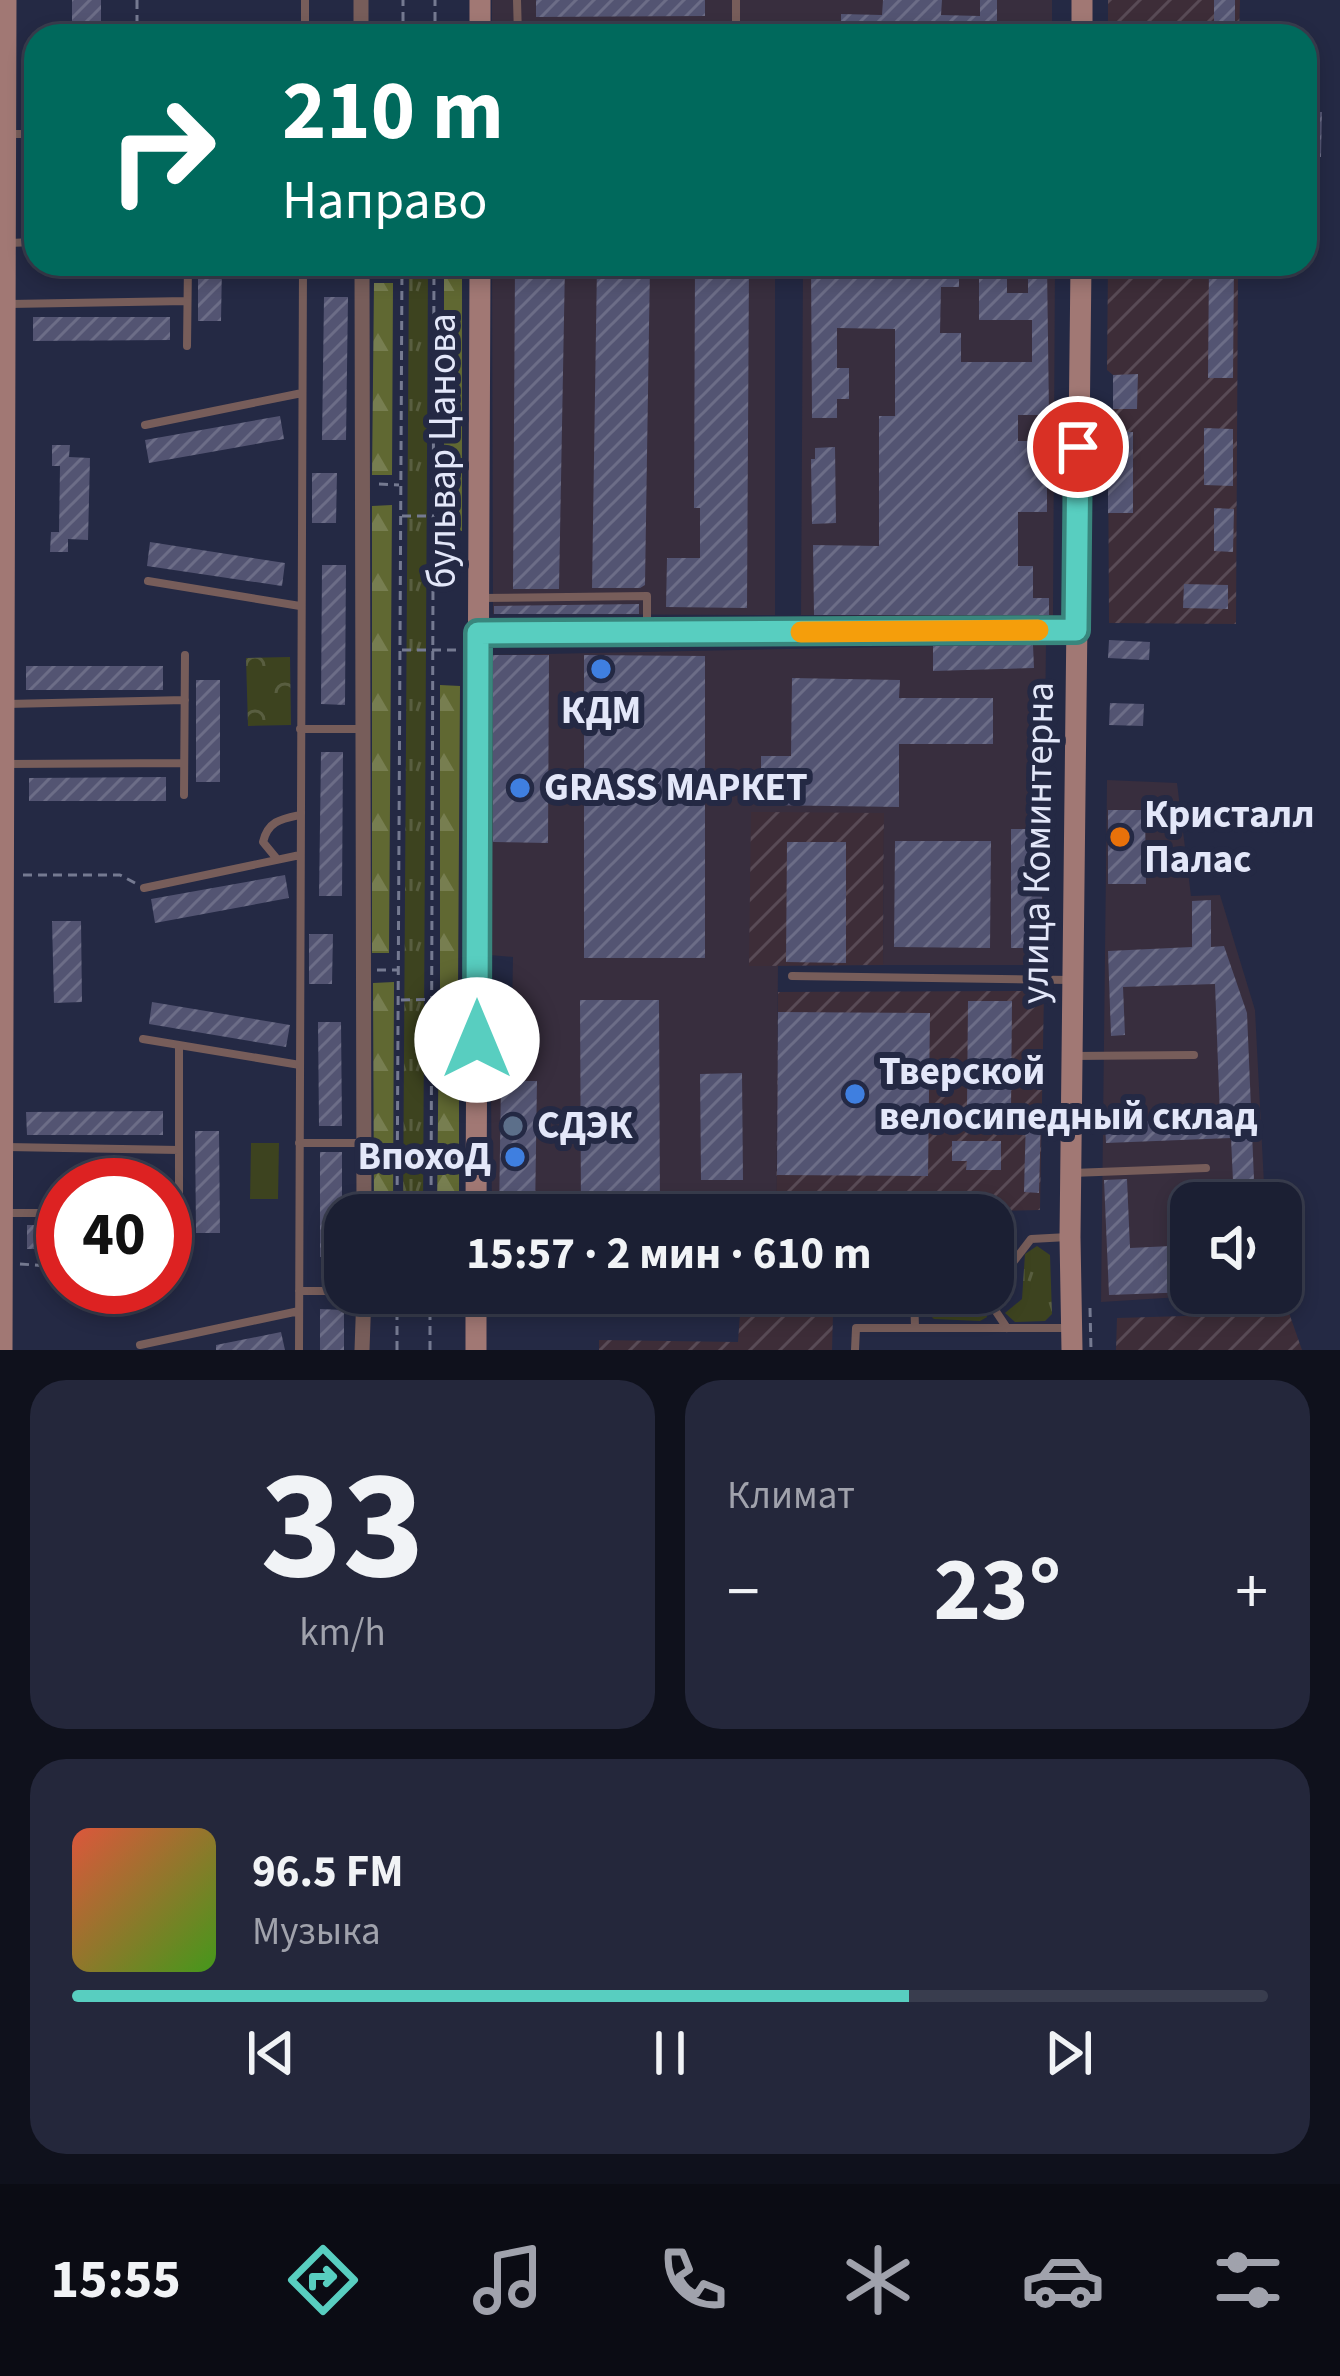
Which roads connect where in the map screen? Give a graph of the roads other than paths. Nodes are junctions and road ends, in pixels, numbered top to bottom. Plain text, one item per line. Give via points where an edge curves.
1 (6, 0) edge
2 (6, 134) junction
3 (24, 134) edge
4 (24, 242) edge
5 (5, 243) junction
6 (188, 276) edge
7 (303, 276) edge
8 (362, 276) edge
9 (479, 276) edge
10 (1081, 276) edge
11 (187, 301) junction
12 (5, 304) junction
13 (187, 346) dead end
14 (302, 393) junction
15 (145, 425) dead end
16 (148, 581) dead end
17 (2, 585) edge
18 (478, 598) junction
19 (300, 606) junction
20 (1076, 630) junction
21 (2, 632) edge
22 (647, 632) junction
23 (476, 642) junction
24 (185, 655) dead end
25 (2, 665) edge
26 (185, 700) junction
27 (4, 704) junction
28 (300, 729) junction
29 (363, 729) junction
30 (184, 763) junction
31 (4, 764) junction
32 (184, 795) dead end
33 (2, 799) edge
34 (300, 815) junction
35 (300, 855) junction
36 (278, 860) junction
37 (2, 875) edge
38 (144, 887) road end
39 (792, 976) dead end
40 (1073, 980) junction
41 (143, 1039) dead end
42 (179, 1045) junction
43 (1194, 1055) dead end
44 (1072, 1056) junction
45 (300, 1065) junction
46 (1, 1091) edge
47 (299, 1143) junction
48 (364, 1143) junction
49 (2, 1148) edge
50 (179, 1150) junction
51 (179, 1158) edge
52 (1205, 1168) dead end
53 (1070, 1173) junction
54 (364, 1194) edge
55 (476, 1194) edge
56 (2, 1213) edge
57 (36, 1213) edge
58 (1070, 1237) junction
59 (1014, 1261) edge
60 (1, 1267) edge
61 (299, 1291) junction
62 (324, 1291) edge
63 (299, 1311) junction
64 (363, 1314) edge
65 (476, 1314) edge
66 (915, 1314) edge
67 (998, 1314) edge
68 (915, 1328) junction
69 (1008, 1329) junction
70 (1072, 1339) edge
71 (140, 1345) dead end
72 (2, 1350) edge
73 (299, 1350) edge
74 (362, 1350) edge
75 (476, 1350) edge
76 (855, 1350) edge

1 - 2 street
2 - 3 lane
2 - 5 street
4 - 5 lane
5 - 12 street
6 - 11 lane
7 - 14 lane
8 - 29 street, бульвар Цанова
9 - 18 street, бульвар Цанова
10 - 20 street, улица Коминтерна
11 - 12 lane
11 - 13 lane
12 - 17 street
14 - 15 lane
14 - 19 lane
16 - 19 lane
17 - 21 street
18 - 22 lane via 647,596
18 - 23 street, бульвар Цанова
19 - 28 lane
20 - 22 street
20 - 40 street, улица Коминтерна
21 - 25 street
22 - 23 street
23 - 55 street, бульвар Цанова
24 - 26 lane
25 - 27 street
26 - 27 lane
26 - 30 lane
27 - 31 street
28 - 29 lane
28 - 34 lane
29 - 48 street, бульвар Цанова
30 - 31 lane
30 - 32 lane
31 - 33 street
33 - 37 street
34 - 35 lane
34 - 36 lane via 266,832 263,842
35 - 36 lane
35 - 45 lane
36 - 38 lane
37 - 46 street
39 - 40 lane
40 - 44 street, улица Коминтерна
41 - 42 lane
42 - 45 lane
42 - 50 lane
43 - 44 lane
44 - 53 street, улица Коминтерна
45 - 47 lane
46 - 49 street
47 - 48 lane
47 - 61 lane
48 - 54 street, бульвар Цанова
49 - 50 lane
49 - 56 street
50 - 51 lane
52 - 53 lane
53 - 58 street, улица Коминтерна
56 - 57 lane
56 - 60 street
58 - 59 lane via 1031,1240
58 - 70 street, улица Коминтерна
60 - 72 street
61 - 62 lane
61 - 63 lane
63 - 71 lane
63 - 73 lane
64 - 74 street
65 - 75 street
66 - 68 lane
67 - 69 lane
68 - 69 lane
68 - 76 lane via 856,1328
69 - 70 lane

